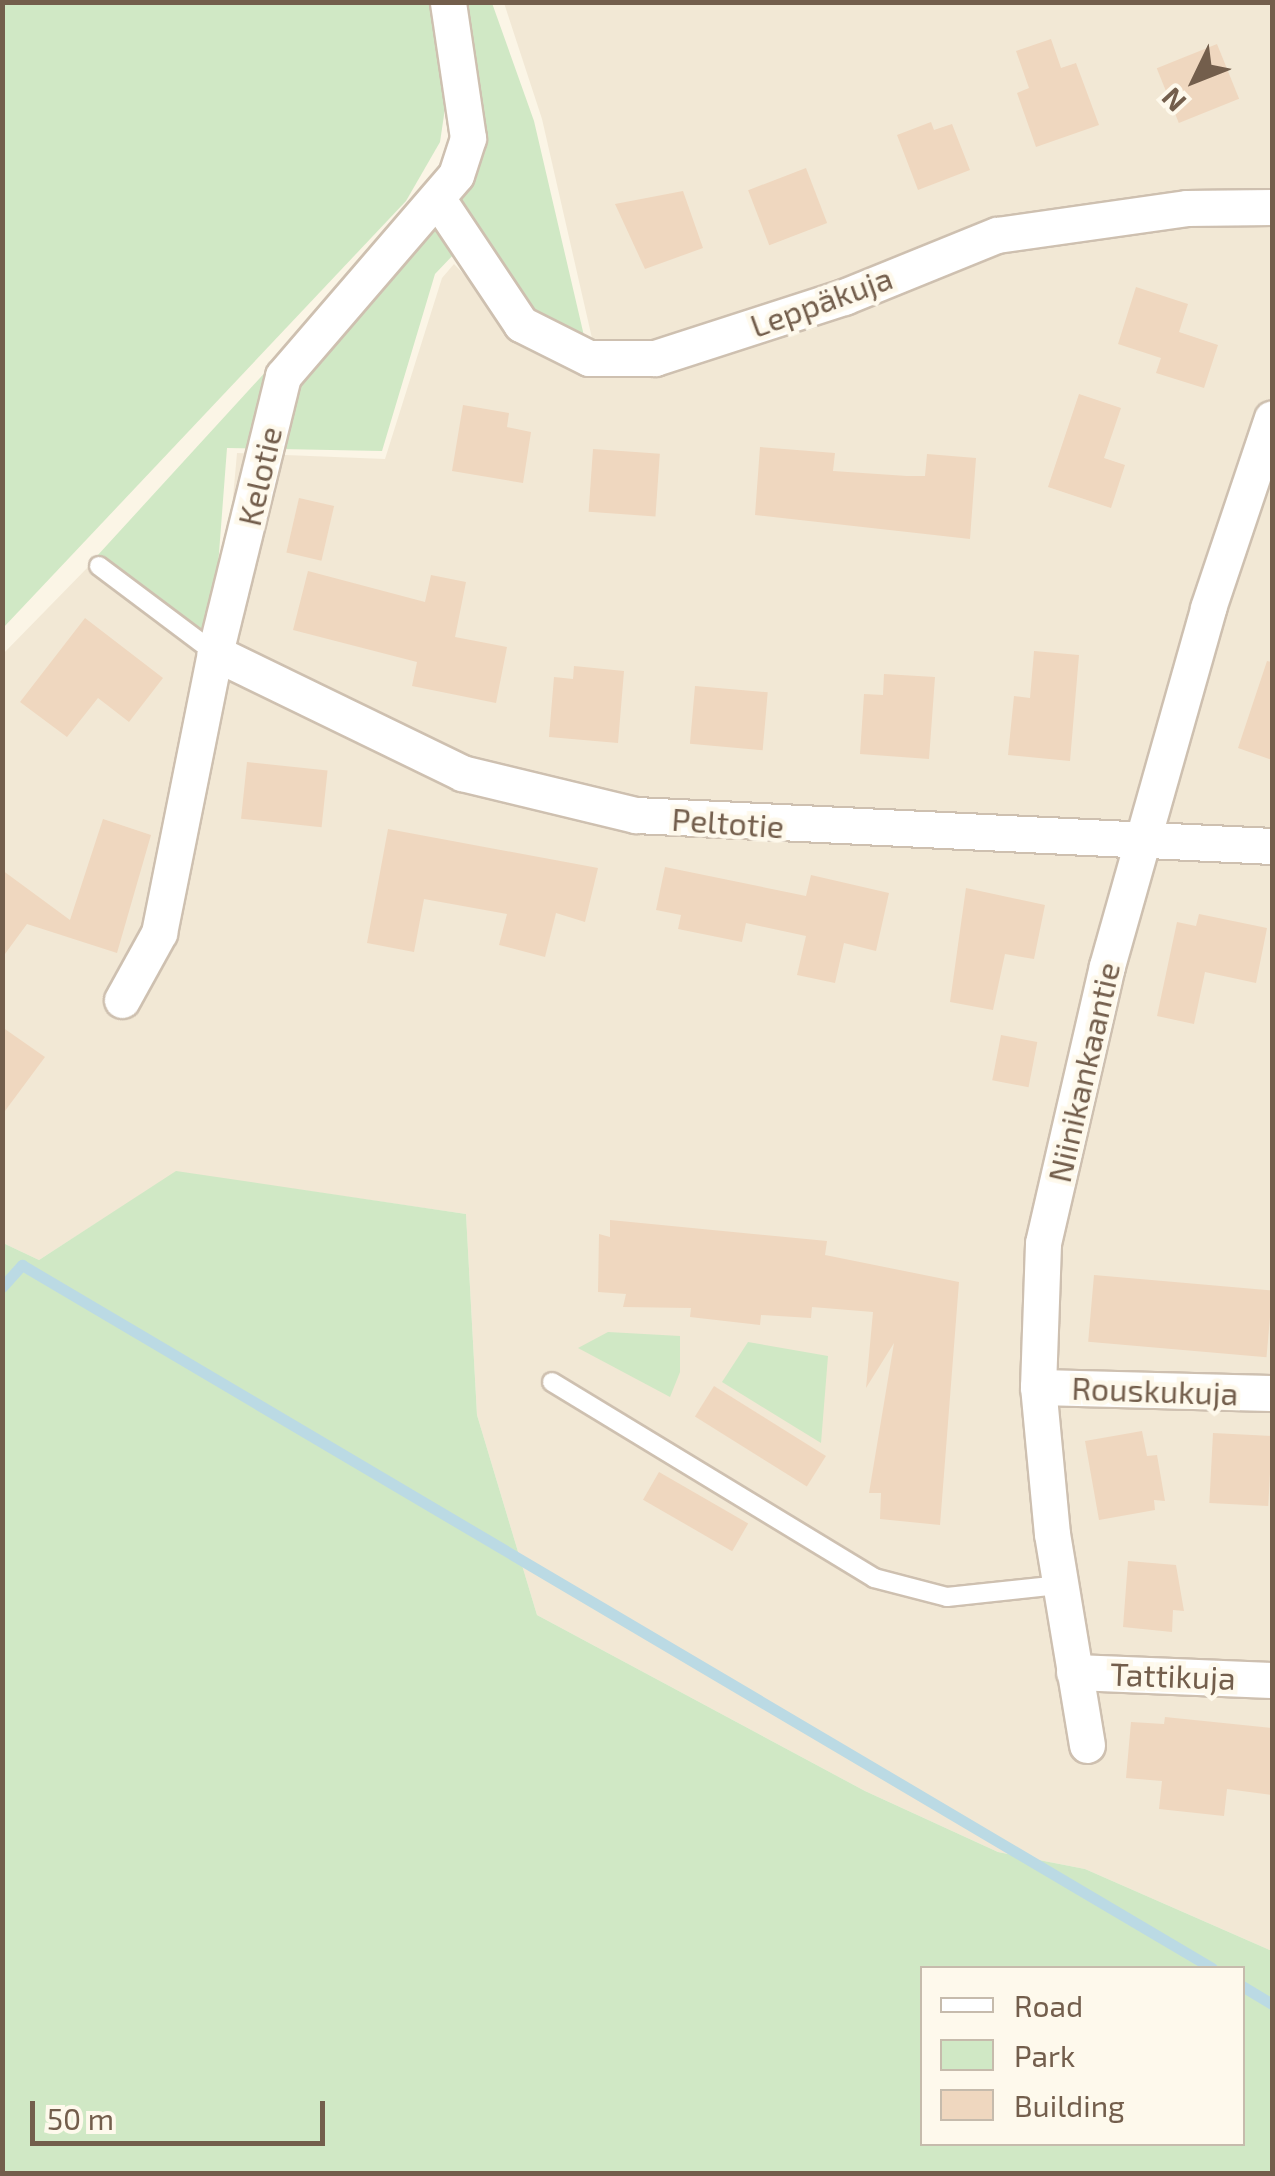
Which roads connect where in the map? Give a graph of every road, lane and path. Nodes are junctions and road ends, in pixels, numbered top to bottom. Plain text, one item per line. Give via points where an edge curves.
1 (448, 2) edge
2 (439, 201) junction
3 (1272, 207) edge
4 (1272, 418) edge
5 (99, 566) dead end
6 (215, 653) junction
7 (1144, 838) junction
8 (1272, 846) edge
9 (122, 1000) dead end
10 (552, 1382) dead end
11 (1038, 1386) junction
12 (1272, 1394) edge
13 (1060, 1585) junction
14 (1074, 1672) junction
15 (1272, 1680) edge
16 (1087, 1745) dead end

1 - 2 street, Kelotie via 468,138
2 - 3 street, Leppäkuja via 521,324 589,358 656,358 844,297 997,236 1186,208
2 - 6 street, Kelotie via 346,295 283,376
4 - 7 street, Niinikankaantie via 1208,608
5 - 6 lane
6 - 7 street, Peltotie via 462,773 636,815
6 - 9 street, Kelotie via 159,934
7 - 8 street, Peltotie
7 - 11 street, Niinikankaantie via 1043,1243
10 - 13 lane via 874,1578 947,1597
11 - 12 street, Rouskukuja
11 - 13 street, Niinikankaantie
13 - 14 street, Niinikankaantie
14 - 15 street, Tattikuja
14 - 16 street, Niinikankaantie

